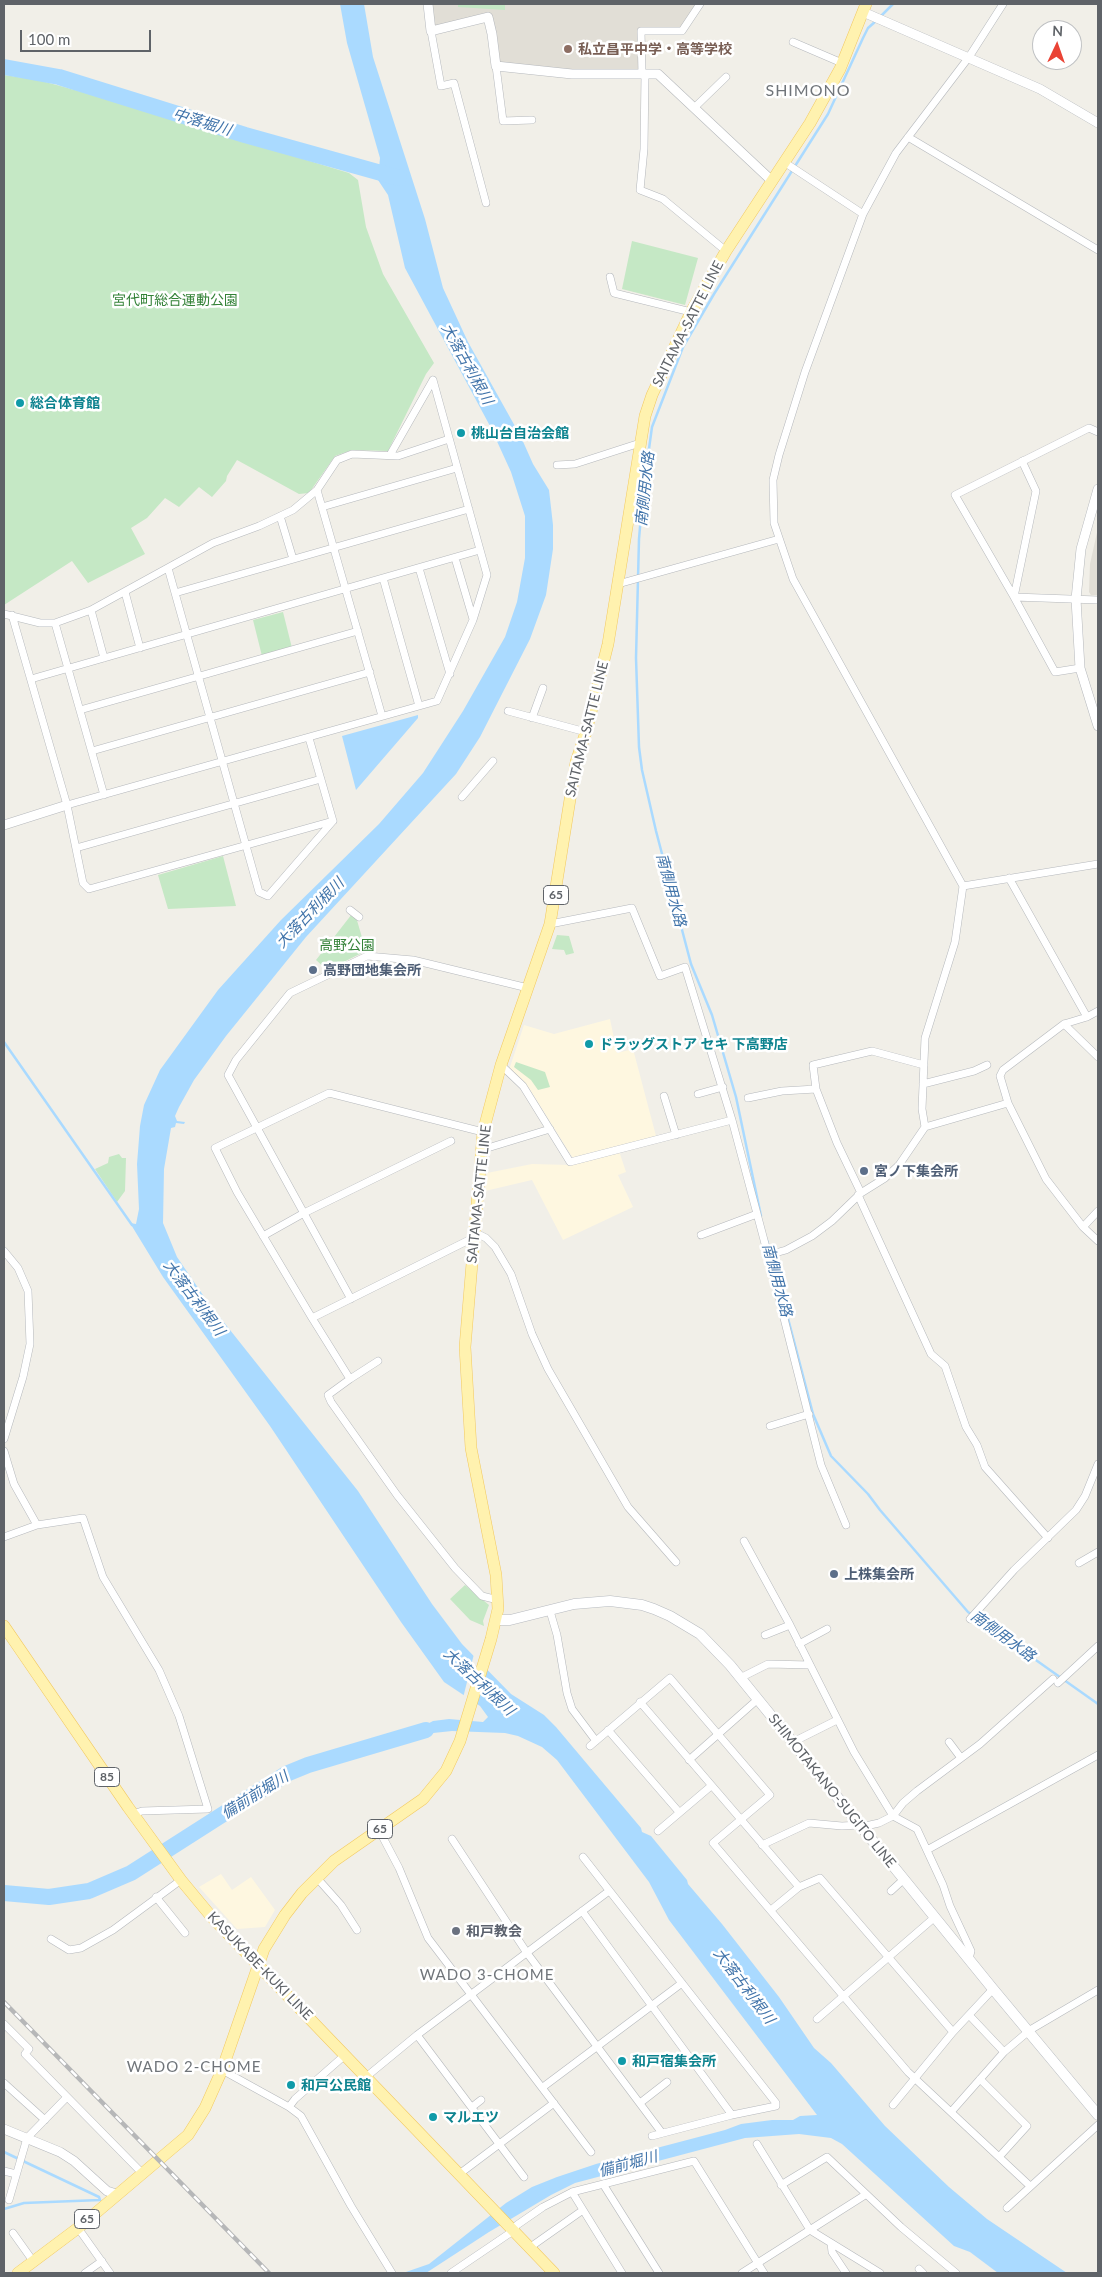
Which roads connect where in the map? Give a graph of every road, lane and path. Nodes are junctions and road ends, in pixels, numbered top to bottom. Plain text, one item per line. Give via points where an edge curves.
1 (428, 4) edge
2 (700, 4) edge
3 (1003, 4) edge
4 (865, 8) edge
5 (431, 31) junction
6 (793, 42) dead end
7 (968, 57) junction
8 (842, 64) junction
9 (496, 66) junction
10 (643, 74) junction
11 (726, 77) dead end
12 (694, 108) junction
13 (532, 120) dead end
14 (1098, 124) edge
15 (908, 137) junction
16 (784, 162) junction
17 (772, 181) junction
18 (486, 203) dead end
19 (863, 214) junction
20 (1098, 250) edge
21 (726, 251) junction
22 (610, 277) dead end
23 (691, 312) junction
24 (1098, 432) edge
25 (449, 439) junction
26 (640, 443) junction
27 (390, 455) junction
28 (1022, 461) junction
29 (557, 465) dead end
30 (457, 468) junction
31 (1098, 489) edge
32 (317, 490) junction
33 (322, 506) junction
34 (469, 509) junction
35 (280, 516) junction
36 (779, 540) junction
37 (334, 547) junction
38 (480, 550) junction
39 (454, 558) junction
40 (293, 559) junction
41 (168, 568) junction
42 (419, 568) junction
43 (383, 578) junction
44 (618, 584) junction
45 (346, 588) junction
46 (125, 592) junction
47 (175, 593) junction
48 (1014, 597) junction
49 (1076, 599) junction
50 (1098, 600) edge
51 (91, 610) junction
52 (4, 614) edge
53 (12, 615) junction
54 (473, 620) junction
55 (55, 623) junction
56 (358, 631) junction
57 (186, 635) junction
58 (140, 648) junction
59 (104, 658) junction
60 (68, 668) junction
61 (1080, 668) junction
62 (370, 672) junction
63 (450, 674) junction
64 (197, 677) junction
65 (31, 679) junction
66 (543, 688) dead end
67 (419, 706) junction
68 (80, 710) junction
69 (508, 711) dead end
70 (382, 716) junction
71 (209, 718) junction
72 (532, 718) junction
73 (1098, 726) edge
74 (586, 732) junction
75 (309, 738) junction
76 (92, 751) junction
77 (493, 761) dead end
78 (222, 762) junction
79 (321, 779) junction
80 (104, 795) junction
81 (462, 797) dead end
82 (234, 804) junction
83 (67, 805) junction
84 (333, 821) junction
85 (4, 826) edge
86 (246, 845) junction
87 (76, 848) junction
88 (1098, 864) edge
89 (1009, 878) junction
90 (963, 886) junction
91 (350, 910) dead end
92 (359, 917) dead end
93 (550, 924) junction
94 (528, 988) junction
95 (1098, 1011) edge
96 (1087, 1017) junction
97 (1064, 1024) junction
98 (1098, 1056) edge
99 (501, 1065) junction
100 (924, 1065) junction
101 (987, 1065) dead end
102 (923, 1084) junction
103 (722, 1088) junction
104 (816, 1089) junction
105 (698, 1094) dead end
106 (664, 1096) dead end
107 (748, 1098) dead end
108 (1008, 1103) junction
109 (732, 1120) junction
110 (925, 1127) junction
111 (257, 1128) junction
112 (550, 1129) junction
113 (483, 1132) junction
114 (676, 1135) junction
115 (451, 1140) dead end
116 (481, 1150) junction
117 (860, 1194) junction
118 (1098, 1210) edge
119 (304, 1213) junction
120 (757, 1214) junction
121 (1083, 1227) junction
122 (473, 1235) junction
123 (701, 1235) dead end
124 (264, 1236) junction
125 (1098, 1240) edge
126 (4, 1251) edge
127 (768, 1255) junction
128 (351, 1299) junction
129 (312, 1318) junction
130 (378, 1361) dead end
131 (350, 1379) junction
132 (809, 1414) junction
133 (770, 1426) dead end
134 (4, 1439) edge
135 (4, 1452) edge
136 (1098, 1464) edge
137 (37, 1525) junction
138 (846, 1525) dead end
139 (4, 1537) edge
140 (1048, 1538) junction
141 (744, 1541) dead end
142 (1098, 1552) edge
143 (676, 1562) dead end
144 (1079, 1563) dead end
145 (498, 1600) junction
146 (550, 1611) junction
147 (970, 1619) dead end
148 (496, 1620) junction
149 (790, 1625) junction
150 (4, 1626) edge
151 (827, 1628) dead end
152 (765, 1635) dead end
153 (799, 1644) junction
154 (1098, 1646) edge
155 (810, 1665) junction
156 (740, 1678) junction
157 (758, 1700) junction
158 (640, 1702) junction
159 (837, 1720) junction
160 (608, 1730) junction
161 (717, 1735) junction
162 (596, 1741) junction
163 (792, 1742) junction
164 (949, 1742) dead end
165 (590, 1746) dead end
166 (1098, 1755) edge
167 (961, 1758) junction
168 (689, 1760) junction
169 (711, 1786) junction
170 (679, 1812) junction
171 (133, 1814) junction
172 (893, 1816) junction
173 (740, 1820) junction
174 (860, 1826) junction
175 (378, 1830) junction
176 (658, 1831) dead end
177 (452, 1840) dead end
178 (762, 1845) junction
179 (927, 1850) junction
180 (583, 1857) dead end
181 (317, 1878) junction
182 (904, 1879) junction
183 (181, 1880) junction
184 (799, 1887) junction
185 (609, 1891) junction
186 (891, 1891) dead end
187 (156, 1897) junction
188 (771, 1910) junction
189 (582, 1911) junction
190 (935, 1917) junction
191 (356, 1930) dead end
192 (185, 1933) dead end
193 (51, 1939) dead end
194 (527, 1953) junction
195 (888, 1958) junction
196 (969, 1959) junction
197 (258, 1964) junction
198 (682, 1983) junction
199 (993, 1989) junction
200 (1098, 1990) edge
201 (472, 1995) junction
202 (844, 1996) junction
203 (652, 2005) junction
204 (969, 2015) junction
205 (817, 2019) dead end
206 (4, 2024) edge
207 (1030, 2030) junction
208 (953, 2032) junction
209 (417, 2035) junction
210 (597, 2046) junction
211 (1004, 2052) junction
212 (345, 2055) junction
213 (222, 2070) junction
214 (366, 2076) junction
215 (914, 2078) junction
216 (980, 2079) junction
217 (667, 2082) dead end
218 (4, 2083) edge
219 (543, 2087) junction
220 (67, 2097) junction
221 (481, 2100) dead end
222 (554, 2102) junction
223 (640, 2103) junction
224 (893, 2105) dead end
225 (289, 2107) junction
226 (472, 2107) junction
227 (951, 2112) junction
228 (732, 2115) junction
229 (1098, 2115) edge
230 (45, 2120) junction
231 (1098, 2125) edge
232 (4, 2129) edge
233 (662, 2133) junction
234 (652, 2136) dead end
235 (27, 2138) junction
236 (499, 2144) junction
237 (757, 2144) dead end
238 (591, 2152) dead end
239 (999, 2157) junction
240 (4, 2171) edge
241 (16, 2174) junction
242 (142, 2174) junction
243 (458, 2175) junction
244 (524, 2177) dead end
245 (603, 2184) junction
246 (782, 2185) junction
247 (1030, 2186) junction
248 (572, 2192) junction
249 (116, 2194) junction
250 (865, 2195) junction
251 (9, 2200) dead end
252 (1007, 2208) dead end
253 (583, 2210) junction
254 (78, 2228) junction
255 (511, 2229) junction
256 (810, 2230) junction
257 (13, 2233) dead end
258 (831, 2243) junction
259 (529, 2248) junction
260 (102, 2261) junction
261 (758, 2263) junction
262 (27, 2269) edge
263 (390, 2270) edge
264 (844, 2272) edge
265 (958, 2272) edge
266 (85, 2273) edge
267 (110, 2273) edge
268 (451, 2273) edge
269 (554, 2273) edge
270 (622, 2273) edge
271 (659, 2273) edge
272 (742, 2273) edge
273 (764, 2273) edge
274 (880, 2273) edge

1 - 5 street
2 - 10 street via 682,31 641,31
3 - 7 street
4 - 7 street
4 - 8 main road, SAITAMA-SATTE LINE / 65
5 - 9 street via 488,17
5 - 18 street via 441,86 454,83
6 - 8 street
7 - 14 street via 1040,90
7 - 15 street
8 - 16 main road, SAITAMA-SATTE LINE / 65
9 - 10 street via 572,74
9 - 13 street via 503,121
10 - 12 street via 658,74
10 - 21 street via 644,149 640,190 663,199
11 - 12 street
12 - 17 street
15 - 19 street
15 - 20 street
16 - 17 main road, SAITAMA-SATTE LINE / 65
16 - 19 street
17 - 21 main road, SAITAMA-SATTE LINE / 65
19 - 36 street via 805,372 779,454 772,504
21 - 23 main road, SAITAMA-SATTE LINE / 65
22 - 23 street via 614,292
23 - 26 main road, SAITAMA-SATTE LINE / 65 via 652,395
24 - 28 street via 1089,428
25 - 27 street via 398,456
25 - 27 street via 433,380
25 - 30 street
26 - 29 street via 575,464
26 - 44 main road, SAITAMA-SATTE LINE / 65
27 - 32 street via 352,454 337,460
28 - 48 street via 1036,491
28 - 48 street via 955,495
30 - 33 street
30 - 34 street
31 - 49 street via 1081,549
32 - 33 street
32 - 35 street via 293,510
33 - 37 street
34 - 37 street
34 - 38 street
35 - 40 street
35 - 41 street via 213,543
36 - 44 street
36 - 90 street via 793,580 818,628
37 - 40 street
37 - 45 street
38 - 39 street
38 - 54 street via 487,574
39 - 42 street
39 - 54 street
40 - 47 street
41 - 46 street
41 - 47 street
42 - 43 street
42 - 63 street
43 - 45 street
43 - 67 street
44 - 74 main road, SAITAMA-SATTE LINE / 65 via 608,644
45 - 56 street
45 - 57 street
46 - 51 street
46 - 58 street
47 - 57 street
48 - 49 street
48 - 61 street via 1055,672
49 - 50 street
49 - 61 street
51 - 55 street
51 - 59 street
52 - 53 street
53 - 55 street via 40,623
53 - 65 street
54 - 63 street
55 - 60 street
56 - 62 street
56 - 64 street
57 - 58 street
57 - 64 street
58 - 59 street
59 - 60 street
60 - 65 street
60 - 68 street
61 - 73 street
62 - 70 street
62 - 71 street
63 - 67 street via 437,702
64 - 68 street
64 - 71 street
65 - 83 street
66 - 72 street
67 - 70 street
68 - 76 street
69 - 72 street
70 - 75 street
71 - 76 street
71 - 78 street
72 - 74 street
74 - 93 main road, SAITAMA-SATTE LINE / 65 via 576,762
75 - 78 street
75 - 79 street
76 - 80 street
77 - 81 street
78 - 80 street
78 - 82 street
79 - 82 street
79 - 84 street
80 - 83 street
82 - 86 street
82 - 87 street
83 - 85 street
83 - 87 street
84 - 86 street
84 - 86 street via 268,896 259,892
86 - 87 street via 89,889 83,883
88 - 89 street
89 - 90 street
89 - 96 street
90 - 100 street via 955,942 926,1038
91 - 92 street
93 - 94 main road, SAITAMA-SATTE LINE / 65
93 - 103 street via 632,908 660,976 684,967
94 - 99 main road, SAITAMA-SATTE LINE / 65
94 - 111 street via 413,960 368,956 290,993 236,1060 228,1075
95 - 96 street
96 - 97 street
97 - 98 street
97 - 108 street via 1003,1070 1000,1076
99 - 112 street via 524,1086
99 - 113 main road, SAITAMA-SATTE LINE / 65
100 - 102 street
100 - 104 street via 872,1051 813,1065
101 - 102 street
102 - 110 street
103 - 105 street
103 - 109 street
104 - 107 street
104 - 117 street
106 - 114 street
108 - 110 street
108 - 121 street via 1046,1180
109 - 114 street
109 - 120 street
110 - 117 street via 899,1164
111 - 113 street via 329,1093
111 - 119 street
111 - 124 street via 215,1148 236,1192
112 - 114 street via 570,1162
112 - 116 street
113 - 116 main road, SAITAMA-SATTE LINE / 65
115 - 119 street
116 - 122 main road, SAITAMA-SATTE LINE / 65
117 - 127 street via 812,1236 786,1250
117 - 140 street via 931,1354 944,1366 984,1467
118 - 121 street
119 - 124 street
119 - 128 street
120 - 123 street
120 - 127 street
121 - 125 street
122 - 128 street
122 - 143 street via 486,1238 496,1247 511,1274 548,1369 628,1507
122 - 145 main road, SAITAMA-SATTE LINE / 65 via 465,1347 471,1448
124 - 129 street
126 - 134 street via 18,1268 28,1291 30,1344
127 - 132 street
128 - 129 street
129 - 131 street
130 - 131 street
131 - 145 street via 328,1395 331,1402 397,1495 455,1568 482,1596
132 - 133 street
132 - 138 street via 821,1465
135 - 137 street via 14,1484
136 - 140 street via 1076,1510
137 - 139 street
137 - 171 street via 83,1518 103,1577 157,1665 179,1716 208,1809
140 - 147 street
141 - 149 street
142 - 144 street
145 - 148 main road, SAITAMA-SATTE LINE / 65
146 - 148 main road, SHIMOTAKANO-SUGITO LINE
146 - 156 main road, SHIMOTAKANO-SUGITO LINE via 574,1604 610,1602 642,1605 670,1616 700,1634
146 - 162 street via 572,1709
148 - 175 main road, SAITAMA-SATTE LINE / 65 via 460,1741 446,1771 413,1808
149 - 152 street
149 - 153 street
150 - 171 main road, KASUKABE-KUKI LINE / 85
151 - 153 street
153 - 155 street
154 - 167 street
155 - 156 street via 768,1664
155 - 159 street
156 - 157 main road, SHIMOTAKANO-SUGITO LINE
157 - 161 street
157 - 163 main road, SHIMOTAKANO-SUGITO LINE
158 - 160 street
158 - 161 street via 670,1678
158 - 168 street
159 - 163 street
159 - 172 street
160 - 162 street
160 - 170 street
161 - 168 street
161 - 173 street via 770,1795
162 - 165 street
163 - 174 main road, SHIMOTAKANO-SUGITO LINE
164 - 167 street
166 - 179 street
167 - 172 street via 917,1791
168 - 169 street
169 - 170 street
169 - 173 street
170 - 176 street
171 - 183 main road, KASUKABE-KUKI LINE / 85
172 - 174 street via 879,1823
172 - 179 street via 917,1829
173 - 178 street
173 - 188 street via 713,1843
174 - 178 street via 809,1823
174 - 182 main road, SHIMOTAKANO-SUGITO LINE
175 - 181 main road, SAITAMA-SATTE LINE / 65 via 347,1851
175 - 201 street via 399,1868 422,1928
177 - 194 street
178 - 184 street
179 - 196 street via 959,1928 972,1951
180 - 185 street
181 - 191 street via 341,1905
181 - 197 main road, SAITAMA-SATTE LINE / 65 via 285,1915
182 - 186 street
182 - 190 main road, SHIMOTAKANO-SUGITO LINE
183 - 187 street
183 - 197 main road, KASUKABE-KUKI LINE / 85 via 210,1916
184 - 188 street
184 - 195 street via 820,1878
185 - 189 street
185 - 198 street
187 - 192 street
187 - 193 street via 113,1930 81,1948 69,1950
188 - 202 street
189 - 194 street
189 - 203 street
190 - 195 street
190 - 196 main road, SHIMOTAKANO-SUGITO LINE
194 - 201 street
194 - 210 street
195 - 202 street
195 - 208 street
196 - 199 main road, SHIMOTAKANO-SUGITO LINE
197 - 212 main road, KASUKABE-KUKI LINE / 85
197 - 213 main road, SAITAMA-SATTE LINE / 65
198 - 203 street
198 - 228 street via 776,2103 776,2106
199 - 204 street
199 - 207 main road, SHIMOTAKANO-SUGITO LINE
200 - 207 street
201 - 209 street
201 - 219 street
202 - 205 street
202 - 215 street
203 - 210 street
203 - 228 street
204 - 208 street
204 - 211 street
206 - 220 street via 29,2049 25,2054
207 - 211 street
207 - 229 main road, SHIMOTAKANO-SUGITO LINE
208 - 215 street
209 - 214 street
209 - 226 street
210 - 219 street
210 - 223 street
211 - 216 street
212 - 214 main road, KASUKABE-KUKI LINE / 85
212 - 225 street via 295,2098
213 - 225 street
213 - 242 main road, SAITAMA-SATTE LINE / 65 via 206,2108 188,2135
214 - 243 main road, KASUKABE-KUKI LINE / 85
215 - 224 street
215 - 227 street
216 - 227 street
216 - 239 street via 1027,2126
217 - 223 street
218 - 230 street
219 - 222 street
220 - 230 street
220 - 242 street
221 - 226 street
222 - 236 street
222 - 238 street
223 - 233 street
225 - 263 street via 300,2116
226 - 236 street
227 - 239 street
228 - 233 street
230 - 235 street
231 - 247 street
232 - 235 street
233 - 234 street
235 - 241 street
235 - 249 street via 60,2152 107,2191
236 - 243 street
236 - 244 street
237 - 246 street
239 - 247 street
240 - 241 street
241 - 251 street
242 - 249 main road, SAITAMA-SATTE LINE / 65
243 - 255 main road, KASUKABE-KUKI LINE / 85
245 - 248 street
245 - 261 street via 694,2160
245 - 271 street
246 - 250 street via 827,2157
246 - 256 street
247 - 252 street
248 - 253 street
248 - 255 street
249 - 254 main road, SAITAMA-SATTE LINE / 65
250 - 256 street
250 - 265 street
253 - 259 street
253 - 270 street
254 - 260 street
254 - 262 main road, SAITAMA-SATTE LINE / 65
255 - 259 main road, KASUKABE-KUKI LINE / 85
255 - 268 street
256 - 258 street
256 - 261 street
257 - 262 street
258 - 264 street via 832,2252
258 - 274 street
259 - 269 main road, KASUKABE-KUKI LINE / 85
260 - 266 street
260 - 267 street
261 - 272 street
261 - 273 street

